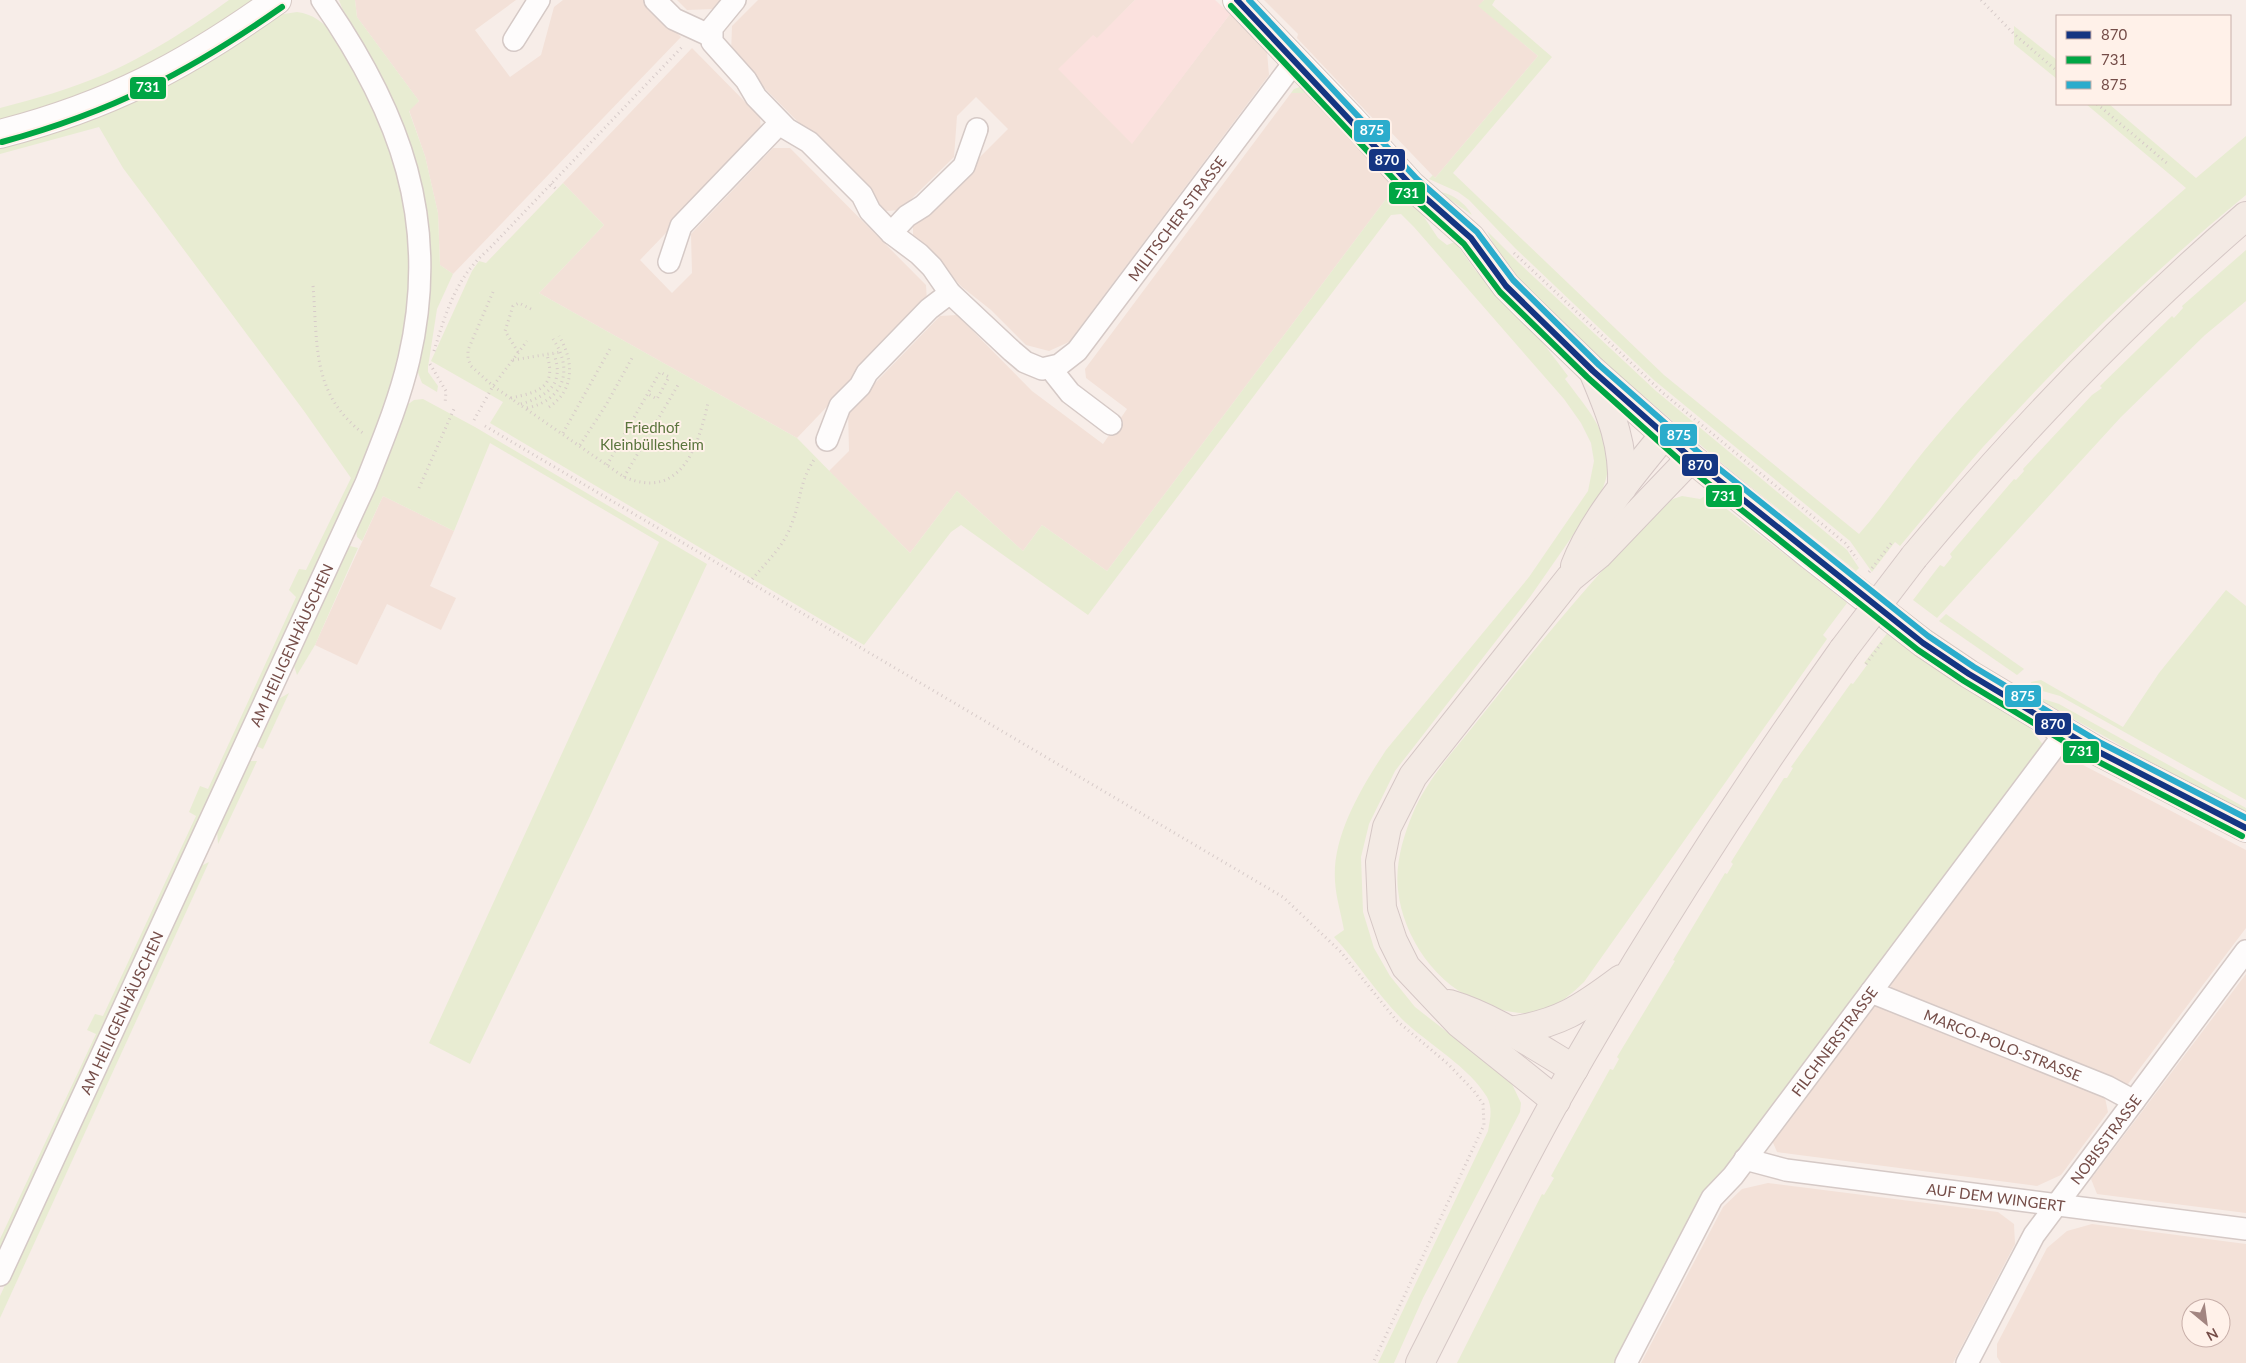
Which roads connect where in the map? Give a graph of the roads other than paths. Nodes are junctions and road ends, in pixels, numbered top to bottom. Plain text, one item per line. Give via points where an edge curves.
1 (277, 0) edge
2 (322, 0) edge
3 (540, 0) edge
4 (655, 0) edge
5 (735, 0) edge
6 (1237, 0) edge
7 (514, 40) dead end
8 (712, 41) junction
9 (1296, 60) junction
10 (780, 123) junction
11 (977, 129) dead end
12 (0, 134) edge
13 (2246, 216) edge
14 (891, 233) junction
15 (669, 262) dead end
16 (950, 293) junction
17 (1051, 369) junction
18 (1593, 371) junction
19 (1111, 424) dead end
20 (1664, 435) junction
21 (827, 440) road end
22 (1691, 458) junction
23 (1622, 488) junction
24 (1570, 578) junction
25 (2065, 733) junction
26 (2246, 828) edge
27 (2246, 951) edge
28 (1632, 970) junction
29 (1871, 992) junction
30 (1438, 1001) junction
31 (1509, 1031) junction
32 (1574, 1069) junction
33 (1556, 1101) junction
34 (2134, 1101) junction
35 (1745, 1159) junction
36 (2058, 1204) junction
37 (2246, 1229) edge
38 (0, 1275) edge
39 (1420, 1363) edge
40 (1626, 1363) edge
41 (1967, 1363) edge

1 - 12 street via 150,81 71,114
2 - 38 street, AM HEILIGENHÄUSCHEN via 356,50 378,92 404,155 414,203 419,271 416,315 401,388 382,443 330,560
3 - 7 street
4 - 8 street via 674,19
5 - 8 street via 712,28
6 - 9 street
8 - 10 street via 746,80 756,98
9 - 17 street, MILITSCHER STRASSE via 1077,351
9 - 18 street via 1411,185 1471,238 1506,286
10 - 14 street via 809,142 862,195 870,211
10 - 15 street via 681,226
11 - 14 street via 964,166
13 - 28 main road, bridge via 2156,297 2051,401 1979,480 1904,549 1854,657 1723,822
14 - 16 street via 920,254
16 - 17 street via 1026,362
16 - 21 street via 929,309 867,373 860,386 840,406
17 - 19 street via 1070,394
18 - 20 street
18 - 23 main road via 1618,436
20 - 22 street
20 - 23 main road
22 - 24 main road via 1598,555
22 - 25 street via 1863,578 1924,643
23 - 24 main road via 1581,551
24 - 30 main road via 1413,776 1388,827 1379,876 1387,926 1406,967
25 - 26 street
25 - 29 street, FILCHNERSTRASSE
27 - 34 street, NOBISSTRASSE
28 - 31 main road via 1563,1019
28 - 32 main road
29 - 34 street, MARCO-POLO-STRASSE via 2108,1087
29 - 35 street, FILCHNERSTRASSE
30 - 31 main road via 1463,1008
30 - 33 main road via 1459,1024
31 - 32 main road
32 - 33 main road
33 - 39 main road
34 - 36 street, NOBISSTRASSE
35 - 36 street, AUF DEM WINGERT via 1786,1170
35 - 40 street, FILCHNERSTRASSE via 1712,1198
36 - 37 street, AUF DEM WINGERT
36 - 41 street, NOBISSTRASSE via 2034,1235

